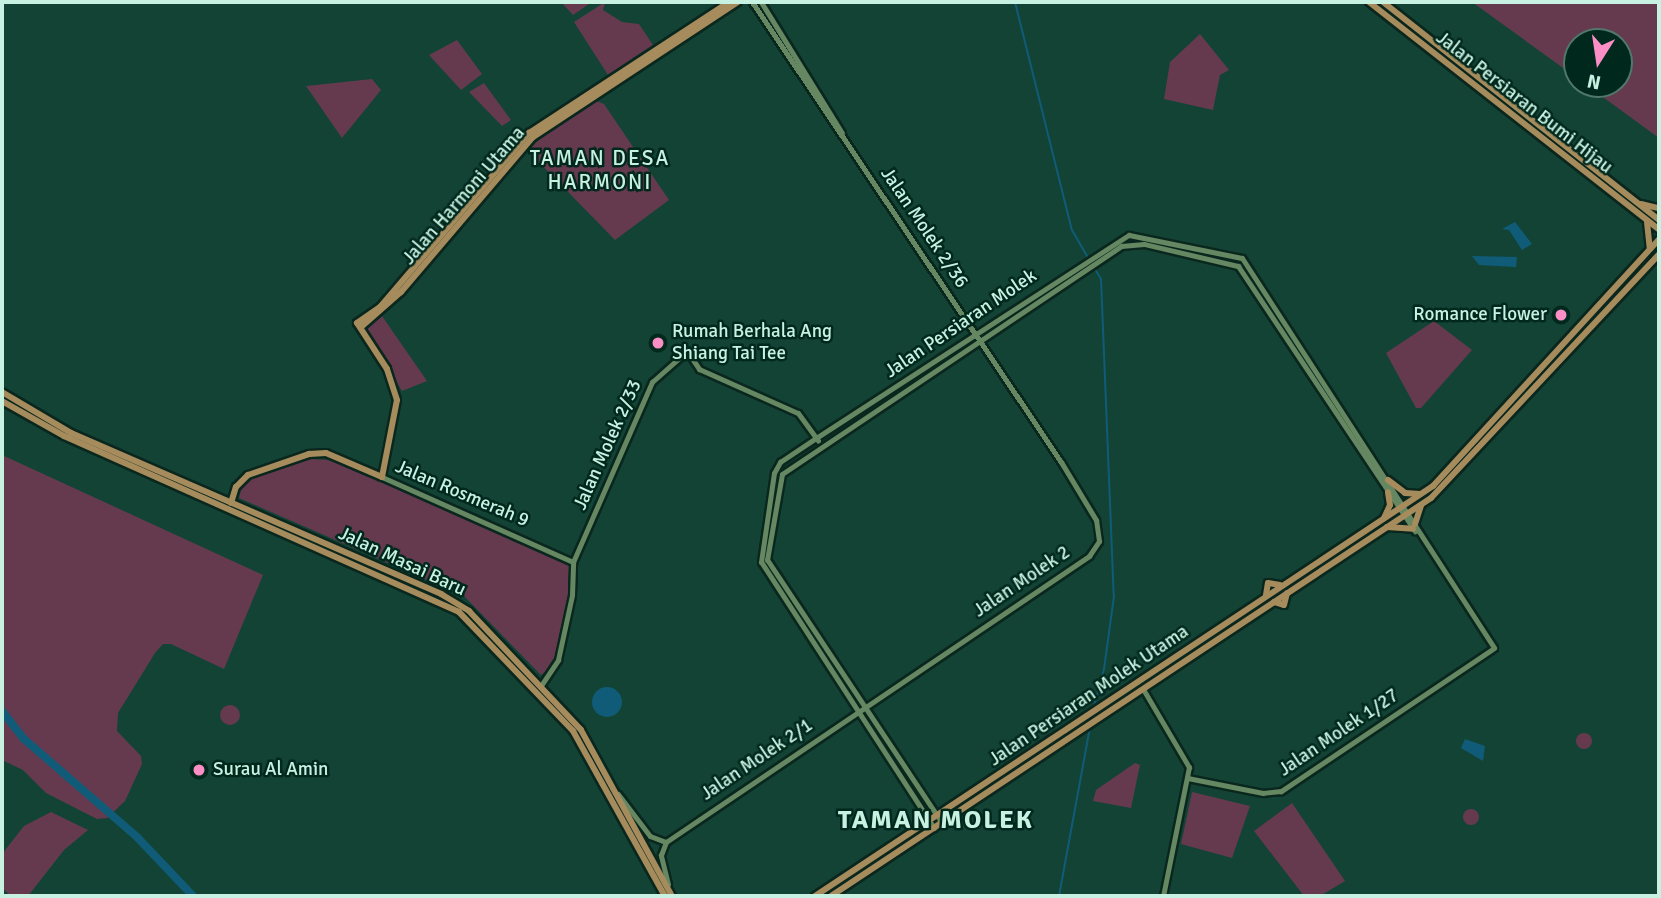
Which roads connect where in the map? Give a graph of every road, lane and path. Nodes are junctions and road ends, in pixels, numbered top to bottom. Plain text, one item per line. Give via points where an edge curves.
1 (729, 2) edge
2 (738, 2) edge
3 (752, 2) edge
4 (761, 2) edge
5 (1369, 2) edge
6 (1383, 2) edge
7 (1492, 92) junction
8 (1538, 124) junction
9 (1532, 130) junction
10 (842, 133) junction
11 (1636, 202) junction
12 (1659, 208) edge
13 (1646, 219) junction
14 (1659, 220) edge
15 (1659, 229) edge
16 (1659, 239) edge
17 (1649, 251) junction
18 (1659, 254) edge
19 (359, 325) junction
20 (979, 338) junction
21 (2, 392) edge
22 (2, 401) edge
23 (816, 438) junction
24 (821, 446) junction
25 (382, 477) junction
26 (1388, 480) junction
27 (1388, 492) junction
28 (1424, 493) junction
29 (231, 503) junction
30 (1423, 503) junction
31 (1404, 511) junction
32 (237, 514) junction
33 (1382, 525) junction
34 (1414, 526) junction
35 (573, 562) junction
36 (1281, 585) junction
37 (1274, 590) junction
38 (1288, 591) junction
39 (1265, 596) junction
40 (1279, 598) junction
41 (1272, 602) junction
42 (1494, 648) joint
43 (526, 679) junction
44 (542, 684) junction
45 (1143, 689) junction
46 (867, 706) junction
47 (860, 711) junction
48 (1187, 778) junction
49 (617, 792) junction
50 (937, 816) junction
51 (929, 821) junction
52 (942, 823) junction
53 (934, 828) junction
54 (666, 842) junction
55 (669, 894) edge
56 (815, 896) edge
57 (831, 896) edge
58 (1163, 896) edge

1 - 19 main road, Jalan Harmoni Utama via 529,132 381,306
2 - 19 main road, Jalan Harmoni Utama via 533,137 401,292
3 - 10 street, Jalan Molek 2/36
4 - 10 street, Jalan Molek 2/36
5 - 7 main road, Jalan Persiaran Bumi Hijau
6 - 7 main road, Jalan Persiaran Bumi Hijau
7 - 8 main road, Jalan Persiaran Bumi Hijau
7 - 9 main road, Jalan Persiaran Bumi Hijau
8 - 9 main road
8 - 11 main road, Jalan Persiaran Bumi Hijau
9 - 13 main road, Jalan Persiaran Bumi Hijau
10 - 20 street, Jalan Molek 2/36
11 - 12 main road
11 - 14 main road, Jalan Persiaran Bumi Hijau
13 - 15 main road, Jalan Persiaran Bumi Hijau
13 - 17 main road
16 - 17 main road
17 - 28 main road
18 - 30 main road via 1448,483
19 - 25 main road via 387,369 397,400
20 - 23 street, Jalan Persiaran Molek
20 - 24 street, Jalan Persiaran Molek
20 - 26 street, Jalan Persiaran Molek via 1092,255 1129,235 1240,256
20 - 27 street, Jalan Persiaran Molek via 1129,242 1235,263
20 - 46 street, Jalan Molek 2 via 1096,520 1096,551
21 - 29 main road, Jalan Masai Baru via 71,433
22 - 32 main road, Jalan Masai Baru via 64,436
23 - 24 street
23 - 35 street, Jalan Molek 2/33 via 798,413 699,369 687,351 652,382
23 - 47 street, Jalan Persiaran Molek via 780,463 774,473 760,557
24 - 46 street, Jalan Persiaran Molek via 782,474 767,560
25 - 29 main road, Jalan Rosmerah 9 via 326,453 309,454 248,475 236,486
25 - 35 street, Jalan Rosmerah 9
26 - 28 main road via 1405,493
26 - 31 street, Jalan Persiaran Molek
27 - 31 street, Jalan Persiaran Molek
27 - 33 main road via 1389,510
28 - 31 main road
29 - 32 main road
29 - 44 main road, Jalan Masai Baru via 450,599 477,619
30 - 31 main road
30 - 34 main road
31 - 33 main road
31 - 34 street, Jalan Persiaran Molek
32 - 43 main road, Jalan Masai Baru via 454,609
33 - 34 main road
33 - 36 main road, Jalan Persiaran Molek Utama
33 - 38 main road, Jalan Persiaran Molek Utama
34 - 42 street, Jalan Persiaran Molek
35 - 44 street via 575,579 558,660
36 - 37 main road, Jalan Persiaran Molek Utama
36 - 39 main road via 1268,583
37 - 38 main road
37 - 39 main road, Jalan Persiaran Molek Utama
38 - 40 main road, Jalan Persiaran Molek Utama
38 - 41 main road via 1284,605
39 - 40 main road
39 - 50 main road, Jalan Persiaran Molek Utama
40 - 41 main road, Jalan Persiaran Molek Utama
41 - 45 main road, Jalan Persiaran Molek Utama
42 - 48 street, Jalan Molek 1/27 via 1282,791 1263,793
43 - 44 main road
43 - 55 main road, Jalan Masai Baru via 594,762
44 - 49 main road, Jalan Masai Baru via 581,730
45 - 48 street via 1184,752
45 - 52 main road, Jalan Persiaran Molek Utama
46 - 47 street, Jalan Molek 2/1
46 - 50 street, Jalan Persiaran Molek
47 - 51 street, Jalan Persiaran Molek
47 - 54 street, Jalan Molek 2/1
48 - 58 street
49 - 54 street via 650,836
49 - 55 main road, Jalan Masai Baru
50 - 51 main road, Jalan Persiaran Molek Utama
50 - 52 street, Jalan Persiaran Molek
51 - 53 street, Jalan Persiaran Molek
51 - 56 main road, Jalan Persiaran Molek Utama
52 - 53 main road, Jalan Persiaran Molek Utama
53 - 57 main road, Jalan Persiaran Molek Utama
54 - 55 street via 661,855

